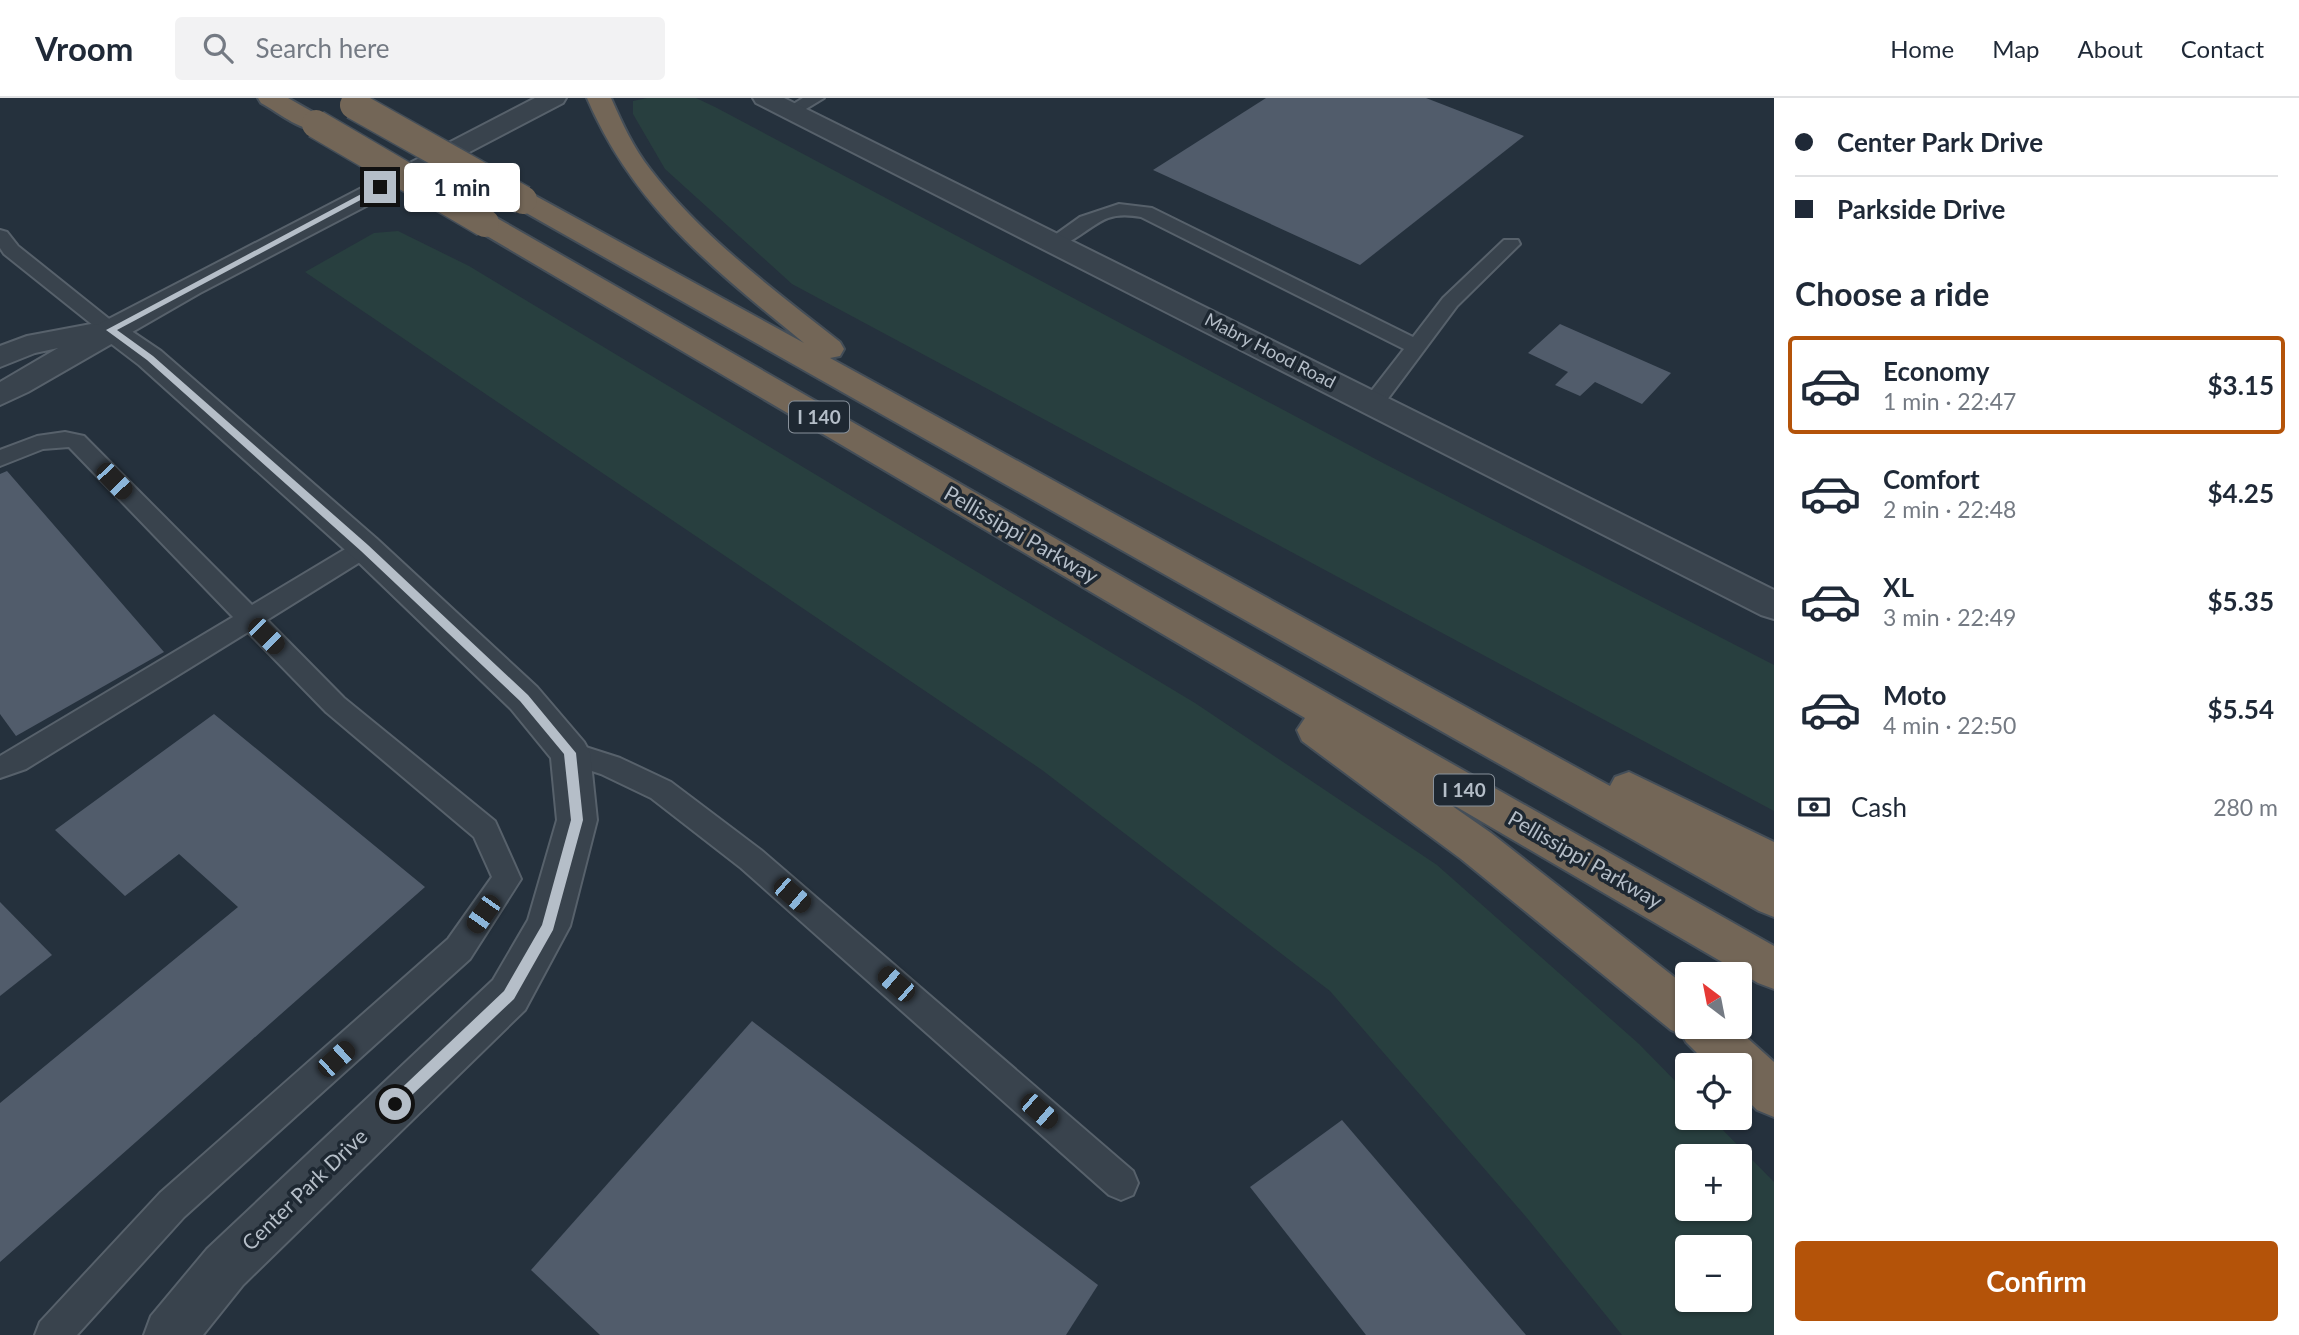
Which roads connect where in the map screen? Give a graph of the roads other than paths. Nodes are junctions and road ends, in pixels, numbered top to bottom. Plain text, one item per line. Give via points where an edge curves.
1 (270, 98) edge
2 (554, 98) edge
3 (599, 98) edge
4 (347, 102) edge
5 (791, 102) edge
6 (1054, 242) junction
7 (1511, 244) dead end
8 (4, 247) edge
9 (111, 330) junction
10 (1417, 347) junction
11 (0, 358) edge
12 (0, 395) edge
13 (1373, 403) junction
14 (902, 410) junction
15 (0, 459) edge
16 (365, 548) junction
17 (1774, 606) edge
18 (1153, 612) junction
19 (249, 619) junction
20 (1302, 634) junction
21 (570, 753) junction
22 (0, 767) edge
23 (1774, 862) edge
24 (1774, 898) edge
25 (1774, 969) edge
26 (1675, 1005) edge
27 (1716, 1040) edge
28 (1774, 1094) edge
29 (1121, 1183) dead end
30 (53, 1335) edge
31 (170, 1335) edge

1 - 18 highway, Pellissippi Parkway / I 140, bridge
2 - 9 street via 281,237
3 - 14 highway via 620,142 687,227 729,268
4 - 14 highway, I 140, bridge
5 - 6 street, Mabry Hood Road
6 - 10 lane via 1105,211 1125,207 1146,212
6 - 13 street, Mabry Hood Road
7 - 10 lane via 1450,302
8 - 9 lane
9 - 11 street via 27,345
9 - 12 street
9 - 16 street via 150,358
10 - 13 lane
13 - 17 street, Mabry Hood Road
14 - 20 highway, I 140
15 - 19 lane via 36,442 76,441
16 - 19 lane
16 - 21 street via 524,698
18 - 25 highway, Pellissippi Parkway / I 140
18 - 26 highway via 1476,846
19 - 22 lane
19 - 30 lane via 335,705 485,829 508,879 459,949 172,1205
20 - 23 highway
20 - 24 highway, I 140
21 - 29 lane via 661,790 751,859
21 - 31 street, Center Park Drive via 577,820 548,926 509,995 225,1267
27 - 28 highway

